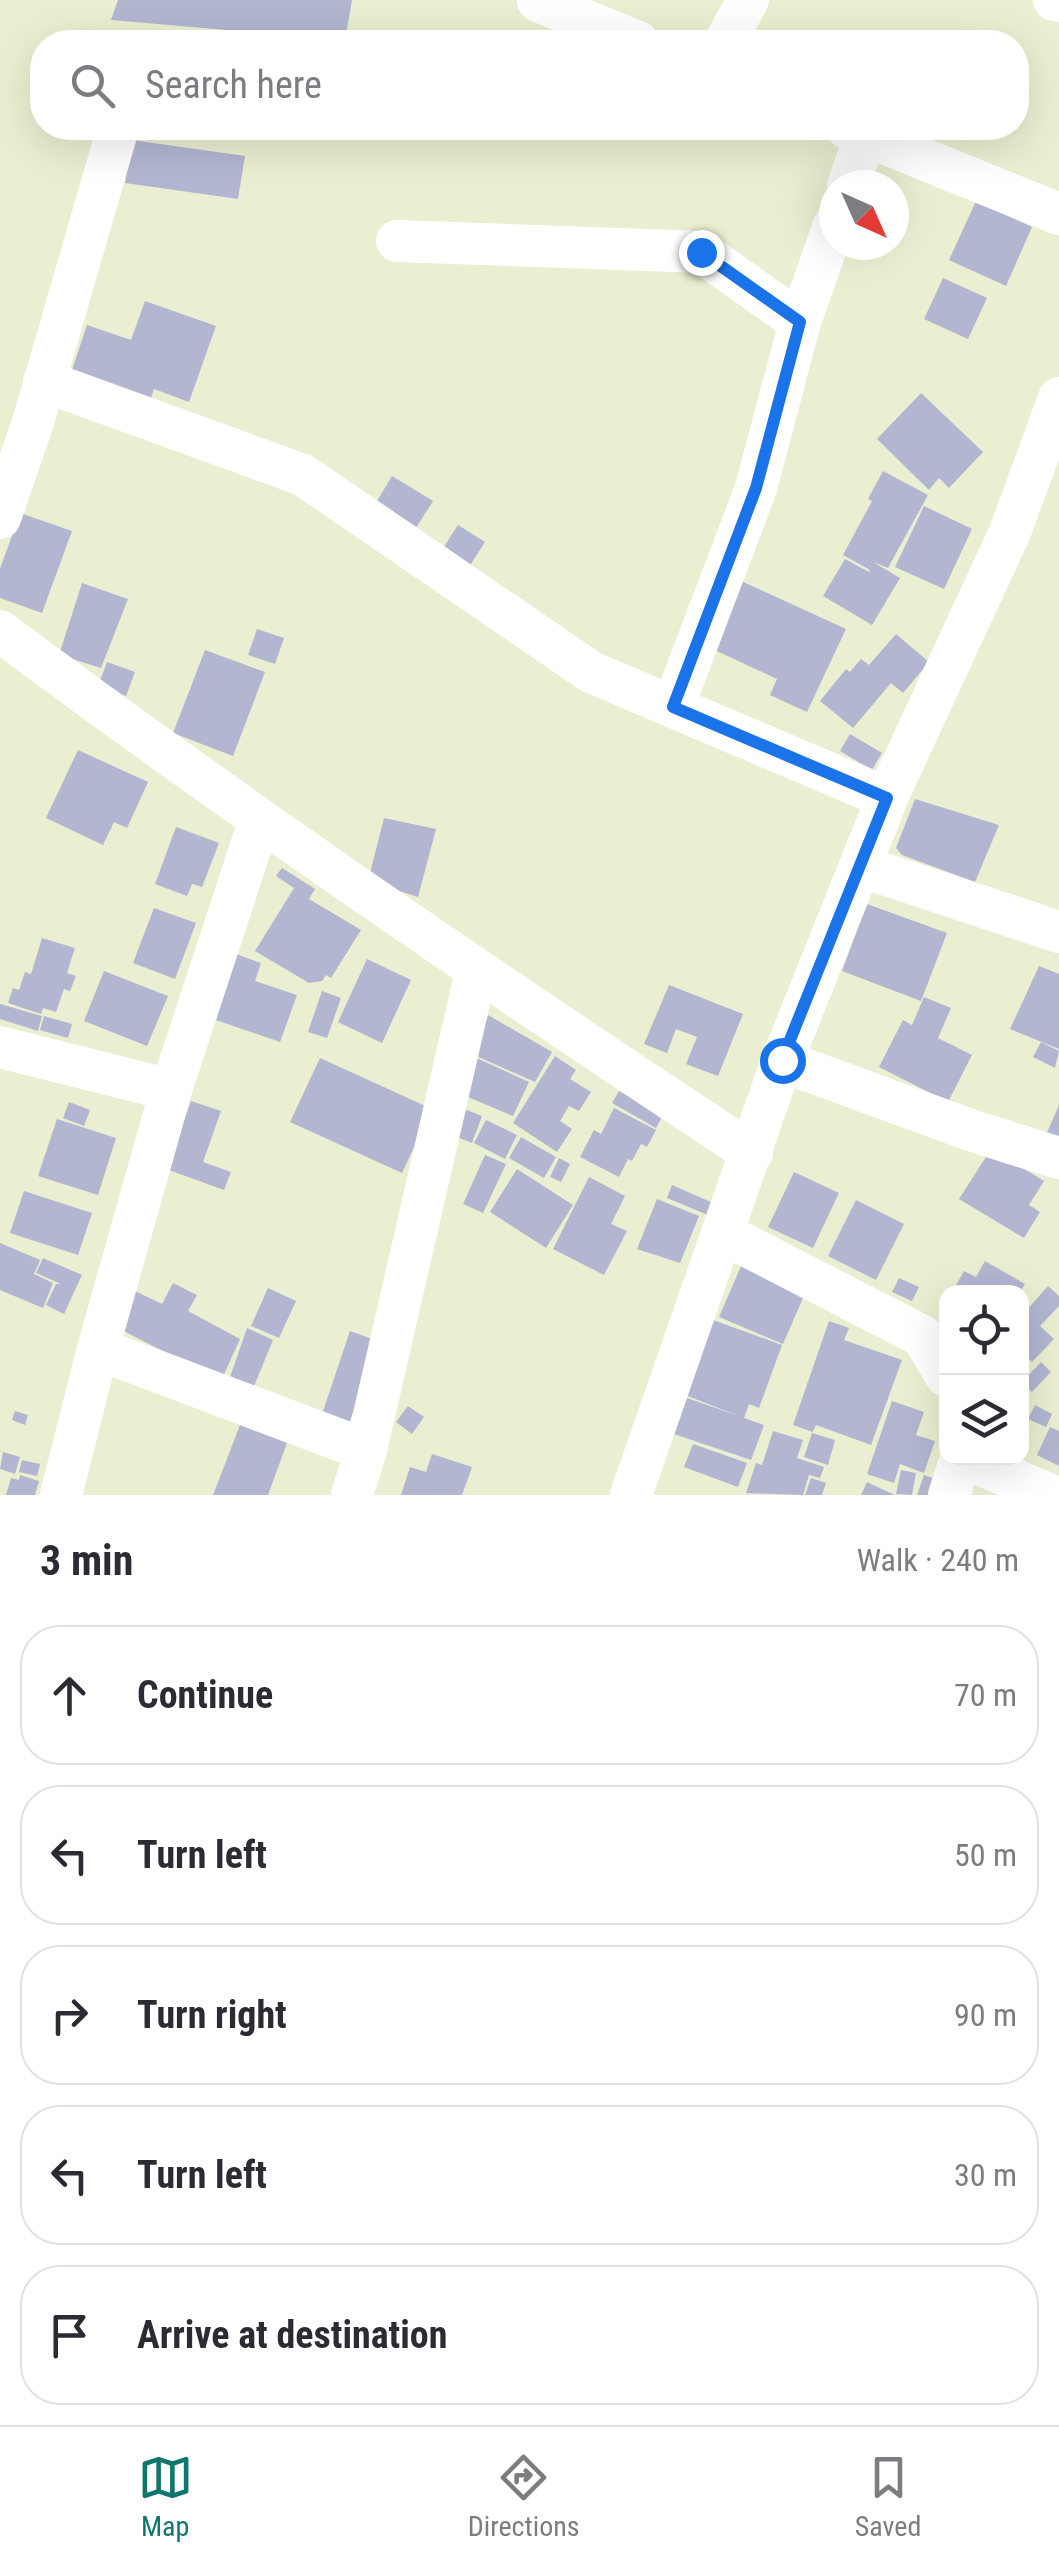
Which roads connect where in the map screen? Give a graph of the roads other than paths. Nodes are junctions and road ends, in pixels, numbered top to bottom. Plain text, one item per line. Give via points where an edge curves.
1 (748, 0) edge
2 (538, 2) edge
3 (608, 30) edge
4 (732, 30) edge
5 (115, 140) edge
6 (855, 140) edge
7 (878, 140) edge
8 (850, 170) edge
9 (1059, 214) edge
10 (397, 240) dead end
11 (822, 260) edge
12 (800, 322) junction
13 (44, 382) junction
14 (1059, 398) edge
15 (0, 518) edge
16 (0, 630) edge
17 (673, 707) junction
18 (887, 798) junction
19 (259, 822) junction
20 (860, 866) junction
21 (1059, 932) edge
22 (476, 972) junction
23 (0, 1047) edge
24 (782, 1060) junction
25 (170, 1090) junction
26 (752, 1153) junction
27 (1059, 1158) edge
28 (724, 1234) junction
29 (98, 1349) junction
30 (945, 1375) edge
31 (366, 1450) junction
32 (960, 1465) edge
33 (979, 1465) edge
34 (61, 1495) edge
35 (352, 1495) edge
36 (631, 1495) edge
37 (949, 1495) edge
38 (1050, 1495) edge

1 - 4 street
2 - 3 street
5 - 13 street
6 - 8 street
7 - 9 street
10 - 12 street via 701,252
11 - 12 street
12 - 17 street via 756,488
13 - 15 street
13 - 17 street via 303,476 590,672
14 - 18 street via 1010,532
16 - 19 street
17 - 18 street
18 - 20 street
19 - 22 street
19 - 25 street
20 - 21 street
20 - 24 street
22 - 26 street
22 - 31 street
23 - 25 street
24 - 26 street
24 - 27 street
25 - 29 street
26 - 28 street
28 - 30 street via 922,1336
28 - 36 street
29 - 31 street
29 - 34 street
31 - 35 street
32 - 37 street
33 - 38 street

